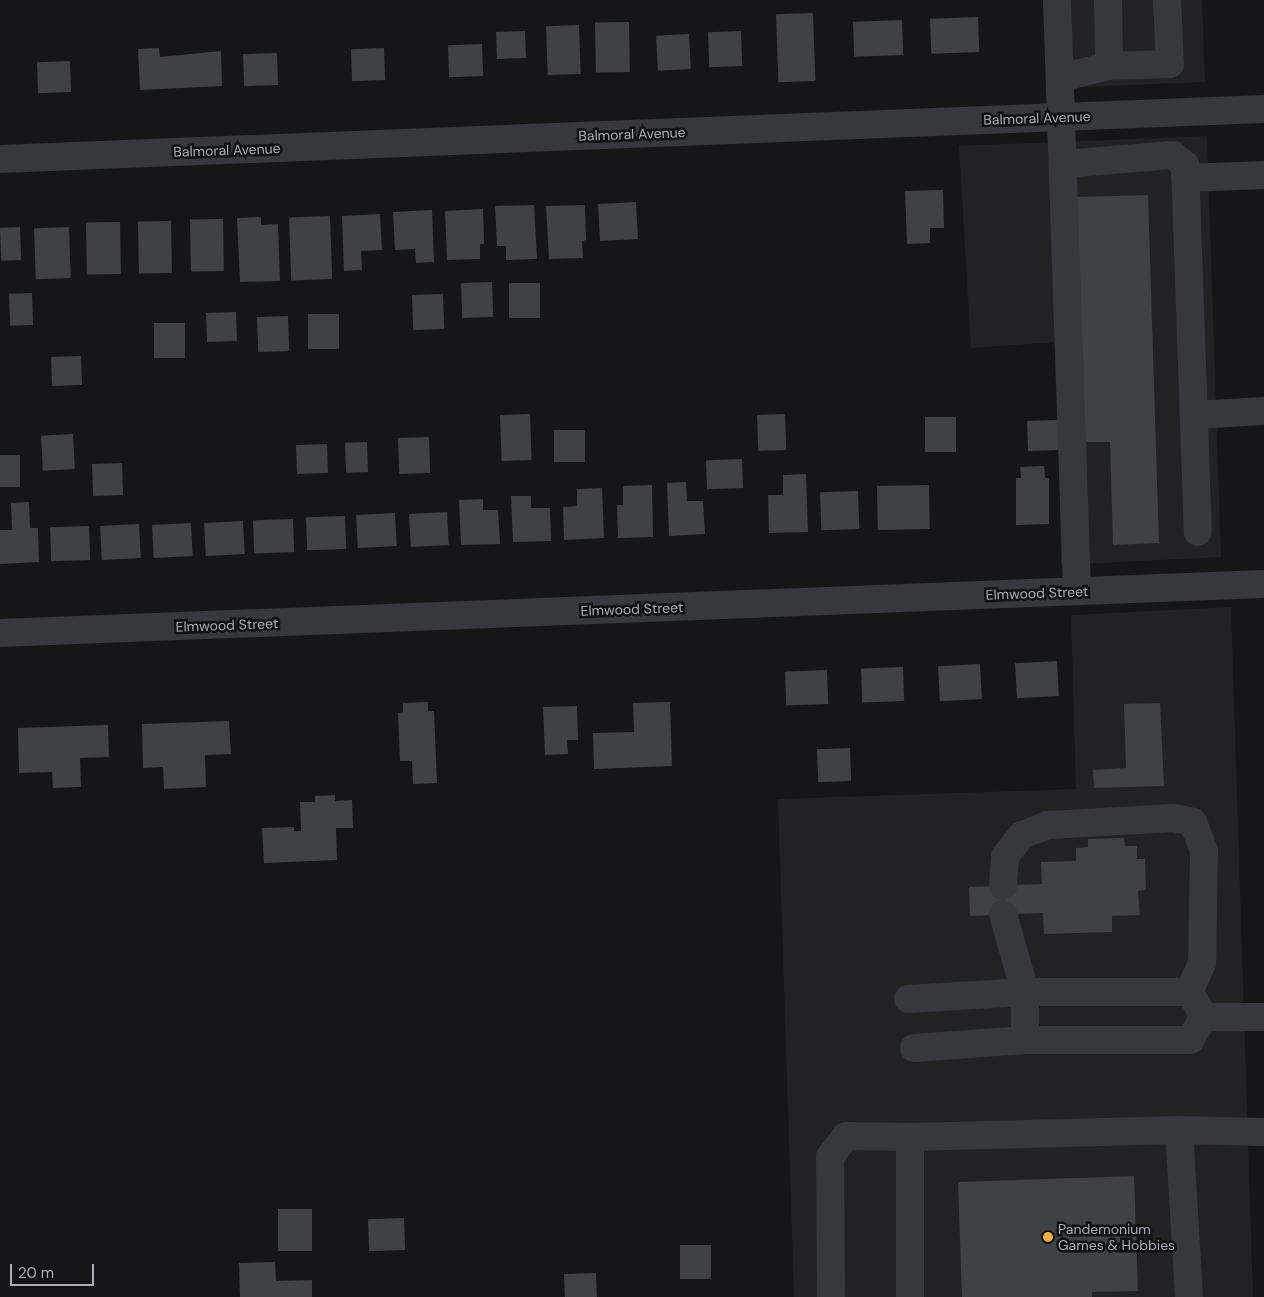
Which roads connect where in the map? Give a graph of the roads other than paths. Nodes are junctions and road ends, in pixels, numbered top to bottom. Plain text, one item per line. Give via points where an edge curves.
1 (1057, 0) edge
2 (1108, 0) edge
3 (1167, 0) edge
4 (1109, 66) junction
5 (1060, 78) junction
6 (1264, 109) edge
7 (1061, 117) junction
8 (0, 159) edge
9 (1063, 164) junction
10 (1264, 175) edge
11 (1185, 178) junction
12 (1264, 411) edge
13 (1194, 415) junction
14 (1198, 532) dead end
15 (1264, 584) edge
16 (1077, 591) junction
17 (0, 633) edge
18 (1003, 886) dead end
19 (1003, 914) dead end
20 (1025, 992) junction
21 (1189, 992) junction
22 (908, 999) dead end
23 (1264, 1017) edge
24 (1197, 1028) junction
25 (1025, 1040) junction
26 (914, 1048) dead end
27 (1179, 1130) junction
28 (1264, 1132) edge
29 (910, 1137) junction
30 (831, 1297) edge
31 (910, 1297) edge
32 (1189, 1297) edge

1 - 5 street
2 - 4 street
3 - 4 street via 1170,64
4 - 5 street
5 - 7 street
6 - 7 street, Balmoral Avenue
7 - 8 street, Balmoral Avenue
7 - 9 street
9 - 11 street via 1173,155 1185,164
9 - 16 street
10 - 11 street
11 - 13 street
12 - 13 street
13 - 14 street
15 - 16 street, Elmwood Street
16 - 17 street, Elmwood Street
18 - 21 street via 1005,856 1022,835 1048,825 1173,818 1193,822 1204,851 1202,962
19 - 20 street
20 - 21 street
20 - 22 street
20 - 25 street
21 - 24 street
23 - 24 street
24 - 25 street
25 - 26 street
27 - 28 street
27 - 29 street
27 - 32 street
29 - 30 street via 846,1136 830,1157
29 - 31 street

